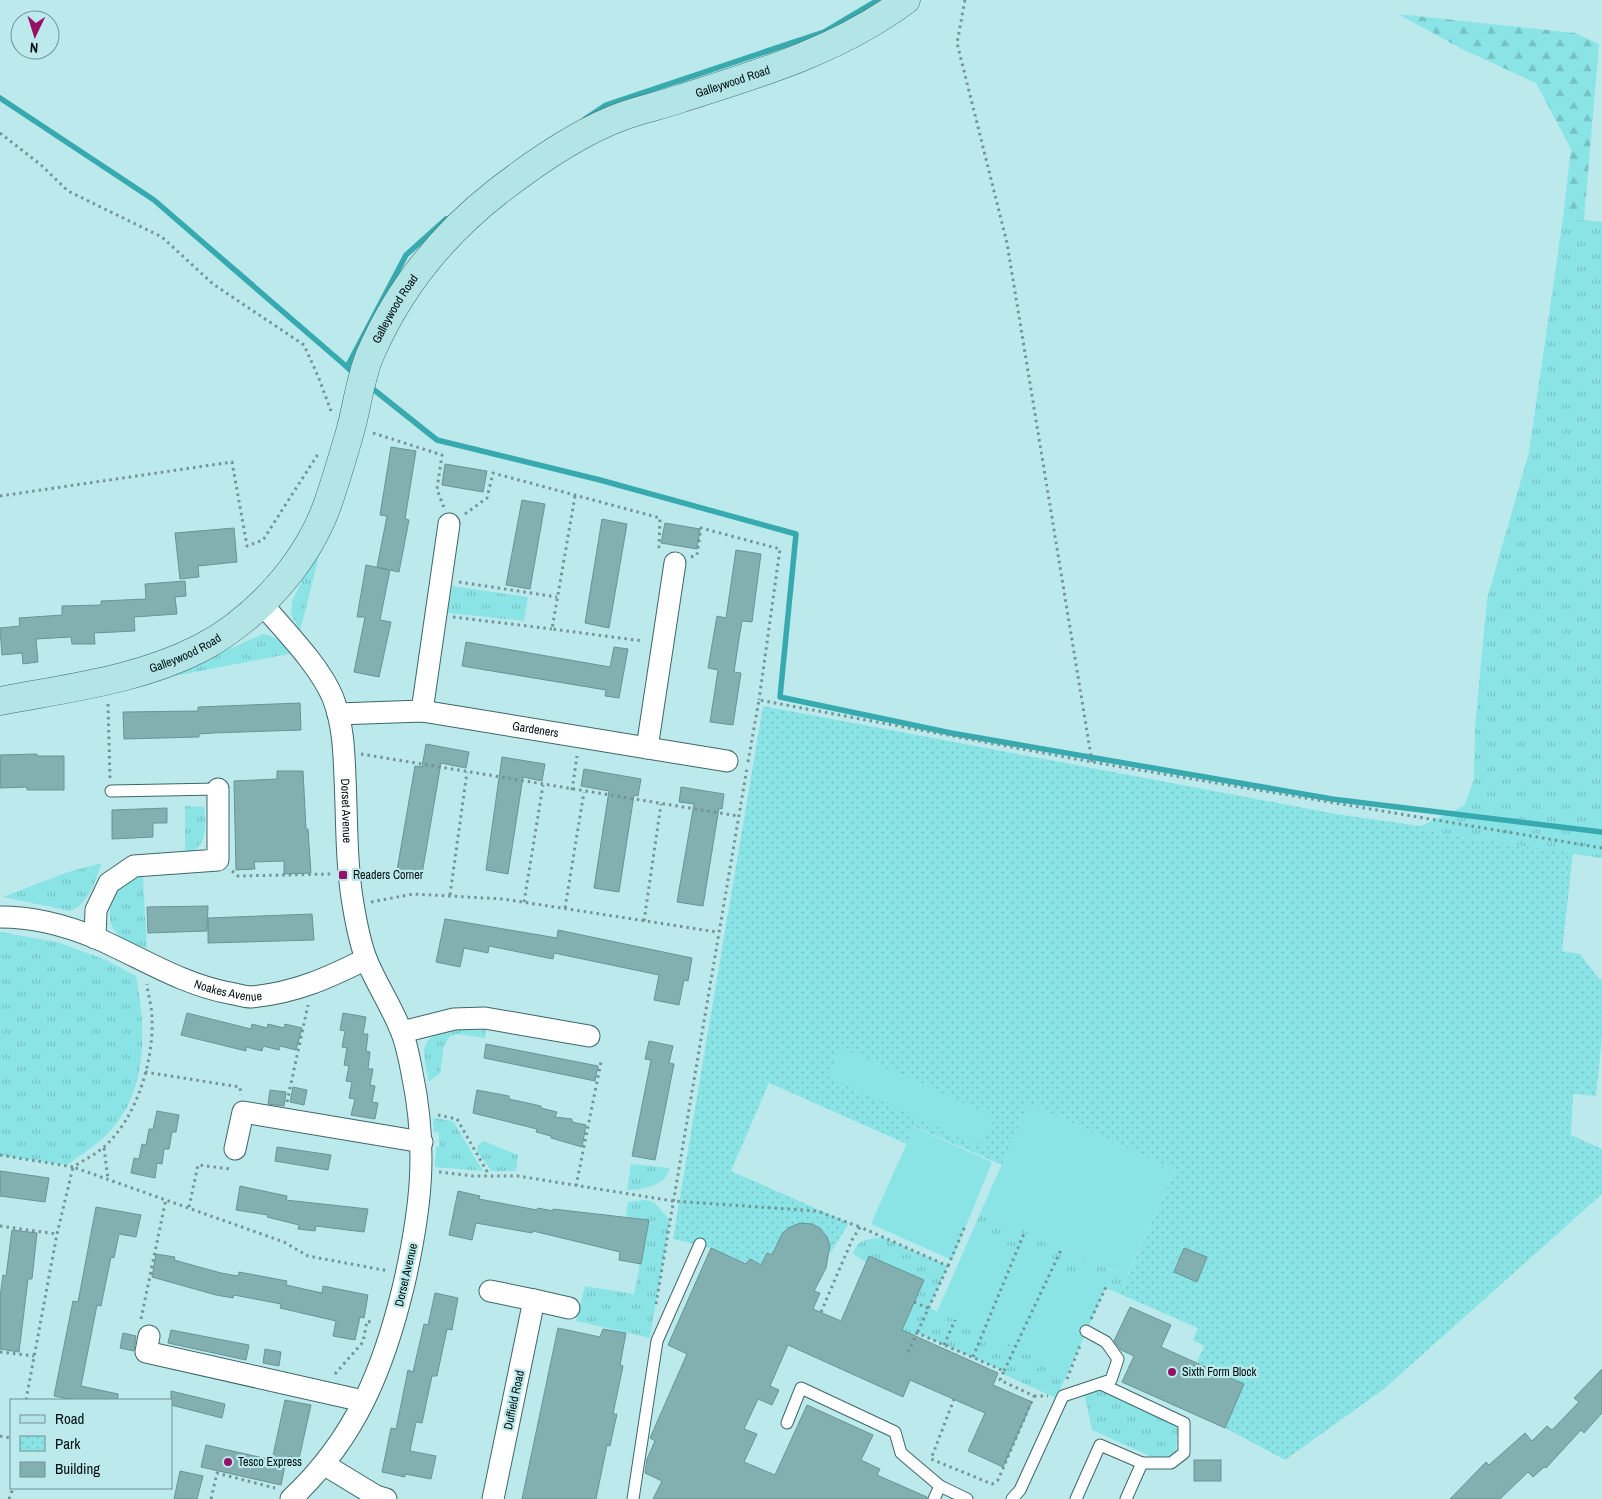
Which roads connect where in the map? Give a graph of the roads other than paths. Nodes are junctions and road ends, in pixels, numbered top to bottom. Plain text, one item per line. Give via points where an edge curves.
1 (906, 0) edge
2 (449, 524) road end
3 (675, 562) dead end
4 (263, 605) junction
5 (0, 702) edge
6 (422, 711) junction
7 (338, 714) junction
8 (647, 748) junction
9 (727, 761) dead end
10 (218, 789) joint
11 (111, 791) road end
12 (0, 917) edge
13 (95, 938) junction
14 (366, 959) junction
15 (402, 1032) junction
16 (589, 1036) dead end
17 (422, 1142) junction
18 (235, 1149) road end
19 (700, 1244) dead end
20 (490, 1291) dead end
21 (534, 1300) junction
22 (569, 1308) dead end
23 (1086, 1331) dead end
24 (146, 1353) road end
25 (1100, 1384) junction
26 (363, 1401) junction
27 (787, 1423) dead end
28 (1142, 1463) junction
29 (325, 1465) junction
30 (940, 1486) junction
31 (294, 1496) edge
32 (386, 1499) edge
33 (493, 1499) edge
34 (633, 1499) edge
35 (934, 1499) edge
36 (968, 1499) edge
37 (1012, 1499) edge
38 (1076, 1499) edge
39 (1126, 1499) edge

1 - 4 street, Galleywood Road via 879,20 821,51 621,116 553,151 496,193 450,233 403,292 370,356 343,429 327,506 306,547
2 - 6 street
3 - 8 street
4 - 5 street, Galleywood Road via 202,647 154,669
4 - 7 street, Dorset Avenue via 307,658 332,695
6 - 7 street, Gardeners
6 - 8 street, Gardeners
7 - 14 street, Dorset Avenue via 344,737 349,874
8 - 9 street, Gardeners
10 - 11 lane
10 - 13 street via 218,860 134,866 109,884 96,910
12 - 13 street, Noakes Avenue via 30,917
13 - 14 street, Noakes Avenue via 208,989 249,997 312,985
14 - 15 street, Dorset Avenue
15 - 16 street via 454,1019 484,1018
15 - 17 street, Dorset Avenue
17 - 18 street via 243,1112
17 - 26 street, Dorset Avenue via 420,1202 394,1328 376,1378
19 - 34 lane via 658,1341
20 - 21 street
21 - 22 street
21 - 33 street, Duffield Road
23 - 25 lane via 1106,1342 1118,1360 1111,1380
24 - 26 street
25 - 28 lane via 1184,1423 1184,1453 1171,1463
25 - 37 lane via 1062,1396 1020,1490
26 - 29 street, Dorset Avenue
27 - 30 lane via 801,1388 895,1432 900,1453
28 - 38 lane via 1100,1445
28 - 39 lane
29 - 31 street, Dorset Avenue
29 - 32 street
30 - 35 lane
30 - 36 lane

